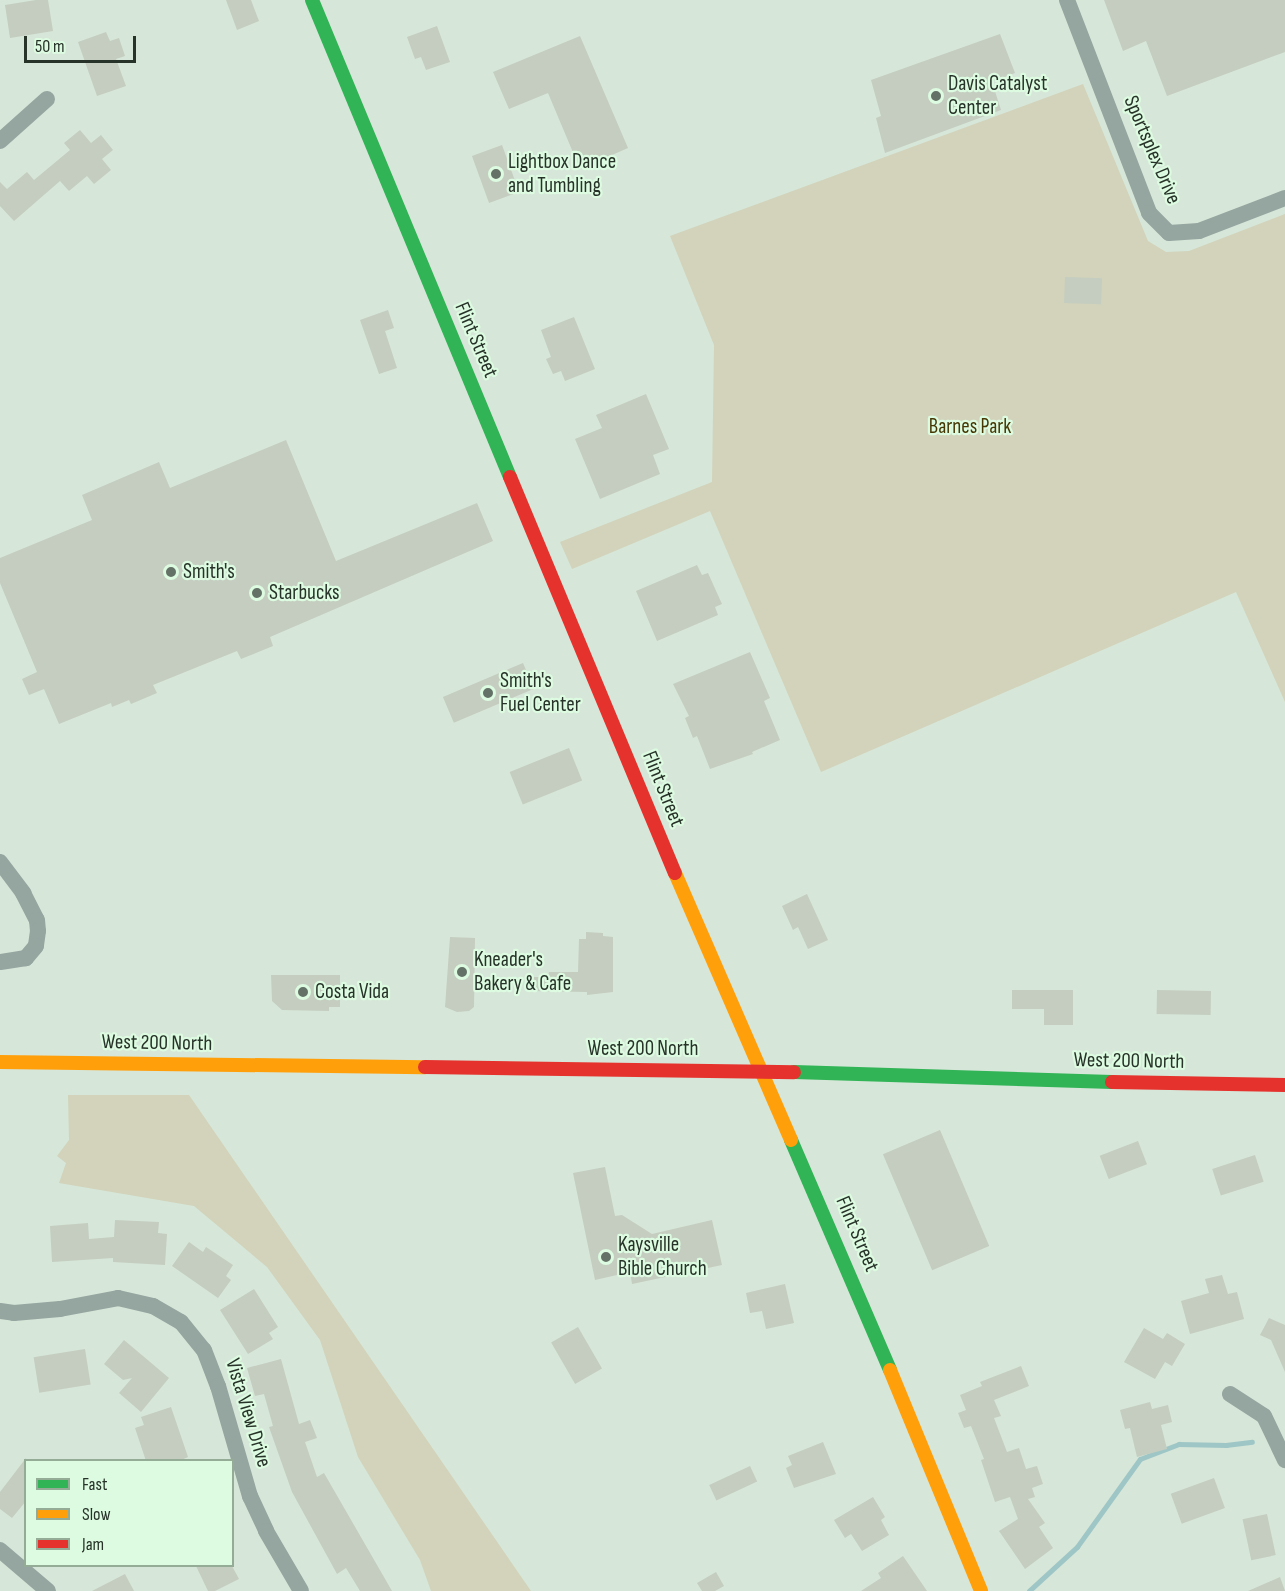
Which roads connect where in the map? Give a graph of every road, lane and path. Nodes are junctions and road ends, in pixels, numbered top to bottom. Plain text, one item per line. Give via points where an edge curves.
1 (312, 0) edge
2 (1067, 0) edge
3 (47, 99) dead end
4 (0, 141) edge
5 (1285, 198) edge
6 (0, 862) edge
7 (0, 962) edge
8 (0, 1062) edge
9 (760, 1071) junction
10 (1285, 1085) edge
11 (0, 1311) edge
12 (1230, 1394) dead end
13 (1285, 1460) edge
14 (0, 1550) edge
15 (48, 1591) edge
16 (302, 1591) edge
17 (981, 1591) edge

1 - 9 main road, Flint Street
2 - 5 street, Sportsplex Drive via 1149,213 1169,232 1199,231
3 - 4 street
6 - 7 street via 23,893 37,920 38,931 36,946 26,958
8 - 9 main road, West 200 North
9 - 10 main road, West 200 North
9 - 17 main road, Flint Street via 834,1234
11 - 16 street, Vista View Drive via 60,1309 118,1298 153,1306 181,1322 204,1350 250,1496
12 - 13 street via 1264,1416
14 - 15 street

